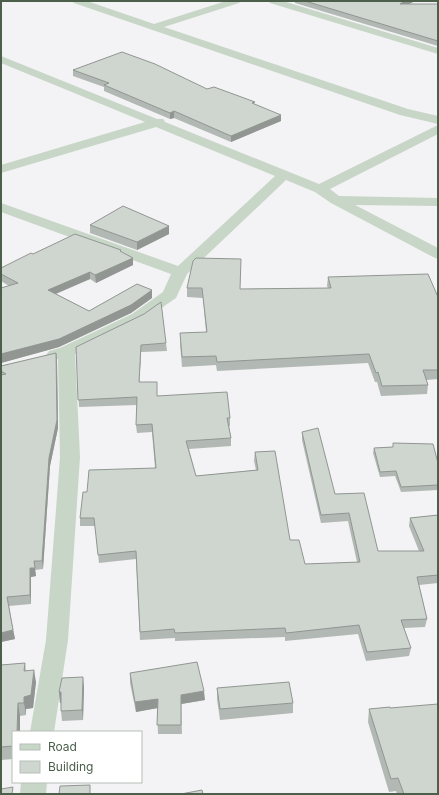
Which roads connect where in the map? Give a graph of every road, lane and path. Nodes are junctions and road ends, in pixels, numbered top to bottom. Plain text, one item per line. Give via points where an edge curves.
1 (77, 1) edge
2 (236, 1) edge
3 (273, 1) edge
4 (154, 27) junction
5 (438, 51) edge
6 (1, 59) edge
7 (438, 120) edge
8 (159, 122) junction
9 (438, 129) edge
10 (1, 169) edge
11 (284, 175) junction
12 (320, 189) junction
13 (336, 200) junction
14 (438, 202) edge
15 (1, 207) edge
16 (438, 254) edge
17 (180, 272) junction
18 (66, 352) junction
19 (37, 359) edge
20 (42, 731) edge
21 (34, 783) edge
22 (32, 794) edge

1 - 4 street
2 - 4 street
3 - 5 street
4 - 7 street via 404,112
6 - 8 street
8 - 10 street
8 - 11 street
9 - 12 street
11 - 12 street
11 - 17 street
12 - 13 street
13 - 14 street
13 - 16 street
15 - 17 street
17 - 18 street via 170,295 145,312
18 - 19 street
18 - 20 street via 70,457 57,640
21 - 22 street

